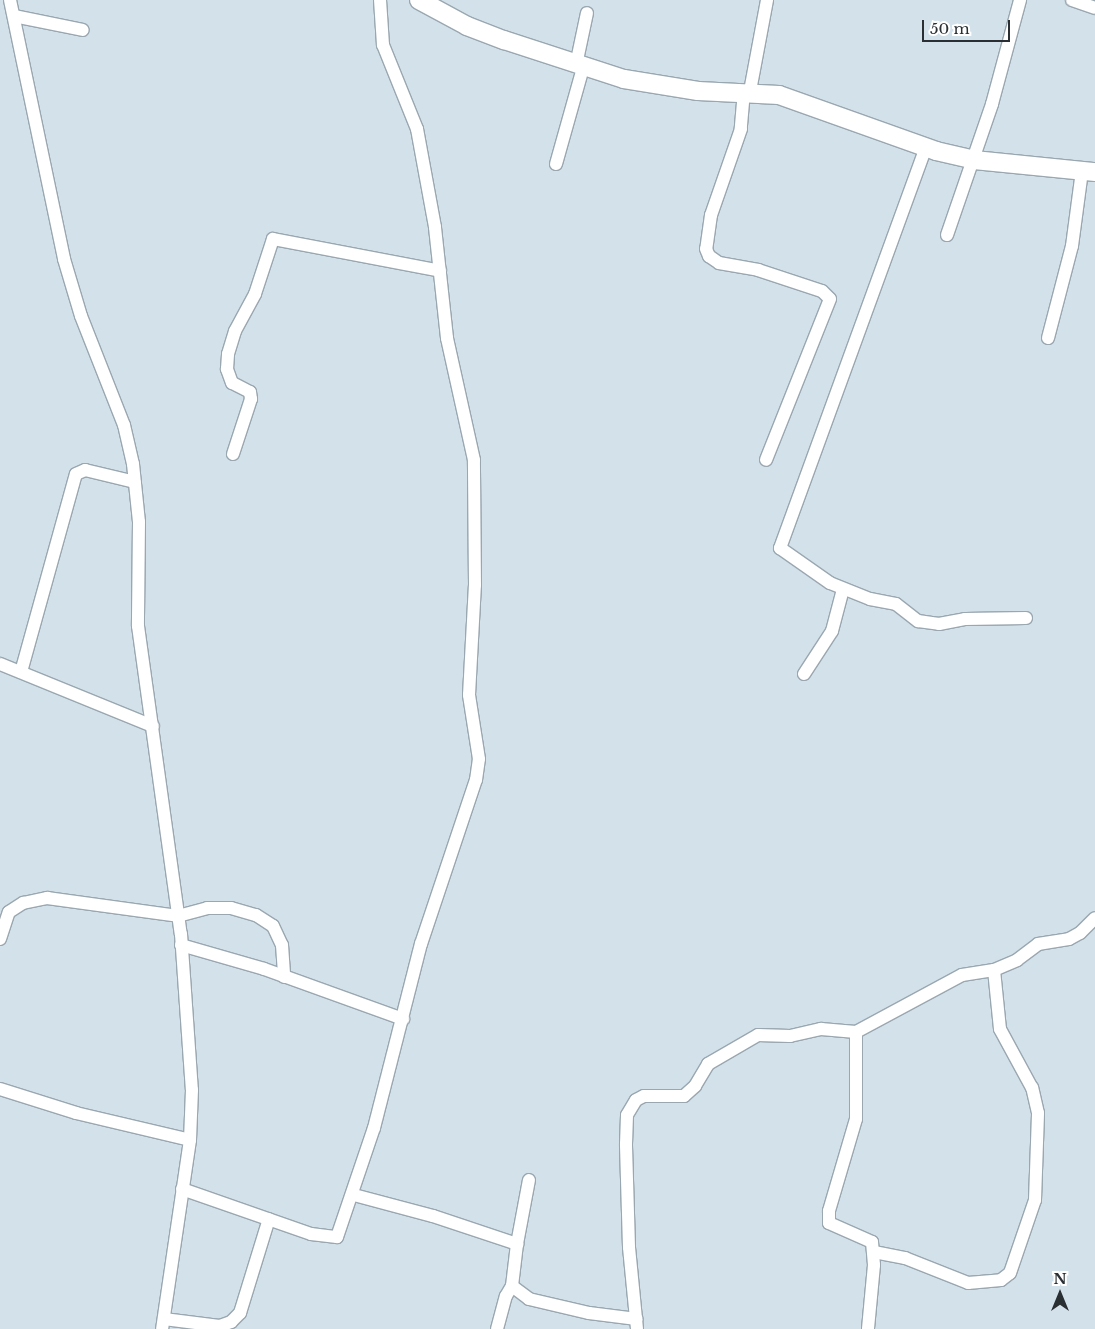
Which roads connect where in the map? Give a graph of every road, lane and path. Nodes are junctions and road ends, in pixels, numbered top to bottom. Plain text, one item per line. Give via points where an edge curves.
1 (10, 0) edge
2 (380, 0) edge
3 (419, 0) edge
4 (767, 0) edge
5 (1020, 0) edge
6 (1072, 0) edge
7 (1095, 8) edge
8 (587, 14) dead end
9 (14, 16) junction
10 (83, 30) dead end
11 (579, 67) junction
12 (747, 91) junction
13 (926, 147) junction
14 (974, 160) junction
15 (556, 164) dead end
16 (1089, 171) edge
17 (947, 235) dead end
18 (440, 271) junction
19 (1048, 338) dead end
20 (233, 454) dead end
21 (766, 460) dead end
22 (135, 482) junction
23 (843, 589) junction
24 (1026, 618) dead end
25 (0, 664) edge
26 (21, 672) junction
27 (804, 674) dead end
28 (152, 726) junction
29 (178, 916) junction
30 (1095, 918) edge
31 (0, 939) edge
32 (182, 945) junction
33 (994, 970) junction
34 (284, 977) junction
35 (403, 1019) junction
36 (856, 1032) junction
37 (0, 1089) edge
38 (190, 1140) junction
39 (529, 1180) dead end
40 (182, 1189) junction
41 (354, 1195) junction
42 (269, 1220) junction
43 (517, 1244) junction
44 (874, 1252) junction
45 (512, 1286) junction
46 (163, 1324) edge
47 (637, 1324) edge
48 (497, 1329) edge
49 (868, 1329) edge

1 - 9 street
2 - 18 street via 383,45 417,129
3 - 11 street via 467,26
4 - 12 street
5 - 14 street
6 - 7 street
8 - 11 street
9 - 10 street
9 - 22 street via 64,260 81,316 124,425
11 - 12 street via 662,86
11 - 15 street
12 - 13 street via 802,102
12 - 21 street via 741,129 711,215 706,249 709,256 719,263 758,270 822,291 830,299
13 - 14 street
13 - 23 street via 780,548
14 - 16 street
14 - 17 street
16 - 19 street
18 - 20 street via 273,239 255,294 235,331 228,354 227,369 232,383 250,392 251,399
18 - 35 street via 447,338 476,476 469,695 479,759 470,803 421,944
22 - 26 street via 85,470 76,474
22 - 28 street via 139,522 138,626
23 - 24 street via 896,604 918,621 928,624
23 - 27 street via 832,631
25 - 26 street
26 - 28 street
28 - 29 street
29 - 31 street via 47,898 23,903 9,912
29 - 32 street
29 - 34 street via 207,908 231,908 256,915 272,926 282,945
30 - 33 street via 1069,939 1038,944 1017,960
32 - 34 street
32 - 38 street via 192,1090
33 - 36 street via 962,975
33 - 44 street via 1000,1029 1032,1088 1038,1113 1035,1200 1010,1274 1001,1280 968,1283 905,1258
34 - 35 street
35 - 41 street
36 - 44 street via 856,1119 828,1223 866,1238 872,1242
36 - 47 street via 821,1029 790,1036 758,1035 708,1064 695,1086 684,1096 644,1096 630,1106 626,1144 629,1247
37 - 38 street via 76,1113
38 - 40 street
39 - 43 street
40 - 42 street
40 - 46 street
41 - 42 street via 337,1237 311,1234
41 - 43 street via 434,1216
42 - 46 street via 240,1313 231,1322 220,1326
43 - 45 street
44 - 49 street
45 - 47 street via 540,1302
45 - 48 street

